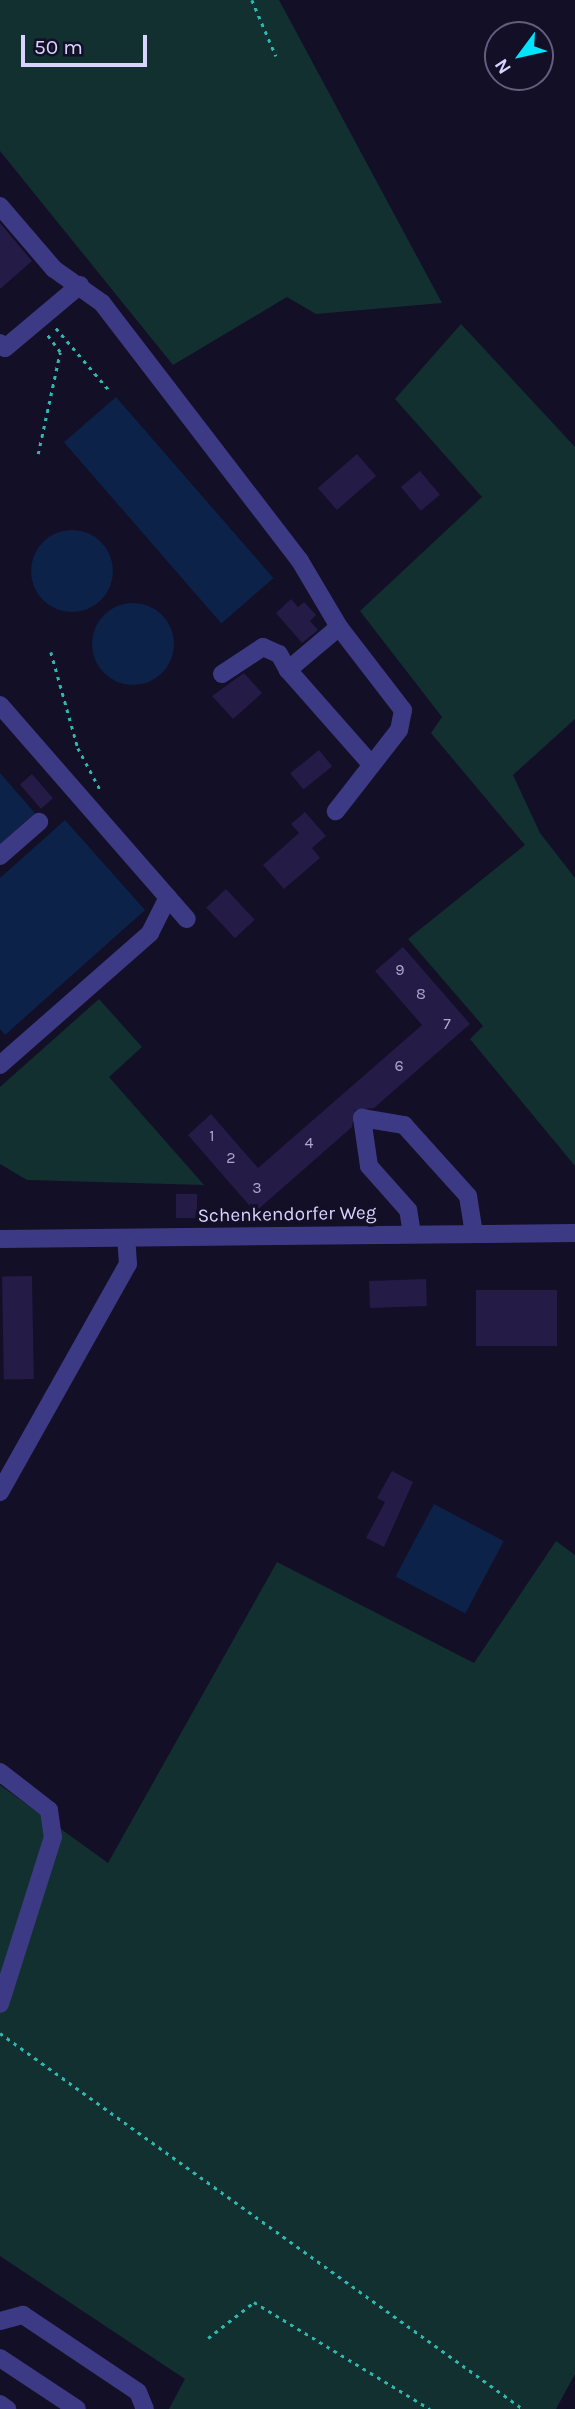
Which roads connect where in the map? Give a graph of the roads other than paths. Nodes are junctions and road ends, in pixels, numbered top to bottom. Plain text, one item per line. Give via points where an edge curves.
1 (0, 206) edge
2 (80, 285) junction
3 (0, 343) edge
4 (339, 627) junction
5 (288, 670) junction
6 (222, 674) dead end
7 (0, 705) edge
8 (370, 763) junction
9 (336, 811) dead end
10 (39, 822) dead end
11 (0, 856) edge
12 (168, 897) junction
13 (187, 919) dead end
14 (0, 1065) edge
15 (575, 1233) edge
16 (412, 1234) junction
17 (474, 1234) junction
18 (126, 1238) junction
19 (0, 1239) edge
20 (0, 1492) edge
21 (0, 1772) edge
22 (0, 2004) edge
23 (0, 2321) edge
24 (0, 2358) edge
25 (0, 2404) edge
26 (7, 2409) edge
27 (77, 2409) edge
28 (145, 2409) edge

1 - 2 street via 54,269
2 - 3 street via 5,348
2 - 4 street via 102,303 182,405 300,561
4 - 5 street
4 - 8 street via 403,710 398,730
5 - 6 street via 279,654 263,647
5 - 8 street
7 - 12 street
8 - 9 street
10 - 11 street
12 - 13 street
12 - 14 street via 150,933
15 - 17 street, Schenkendorfer Weg
16 - 17 street, Schenkendorfer Weg
16 - 17 street via 408,1210 369,1166 362,1118 404,1125 468,1196
16 - 18 street, Schenkendorfer Weg
18 - 19 street, Schenkendorfer Weg
18 - 20 street via 128,1264
21 - 22 street via 49,1810 53,1837
23 - 28 street via 23,2315 138,2392
24 - 27 street
25 - 26 street

